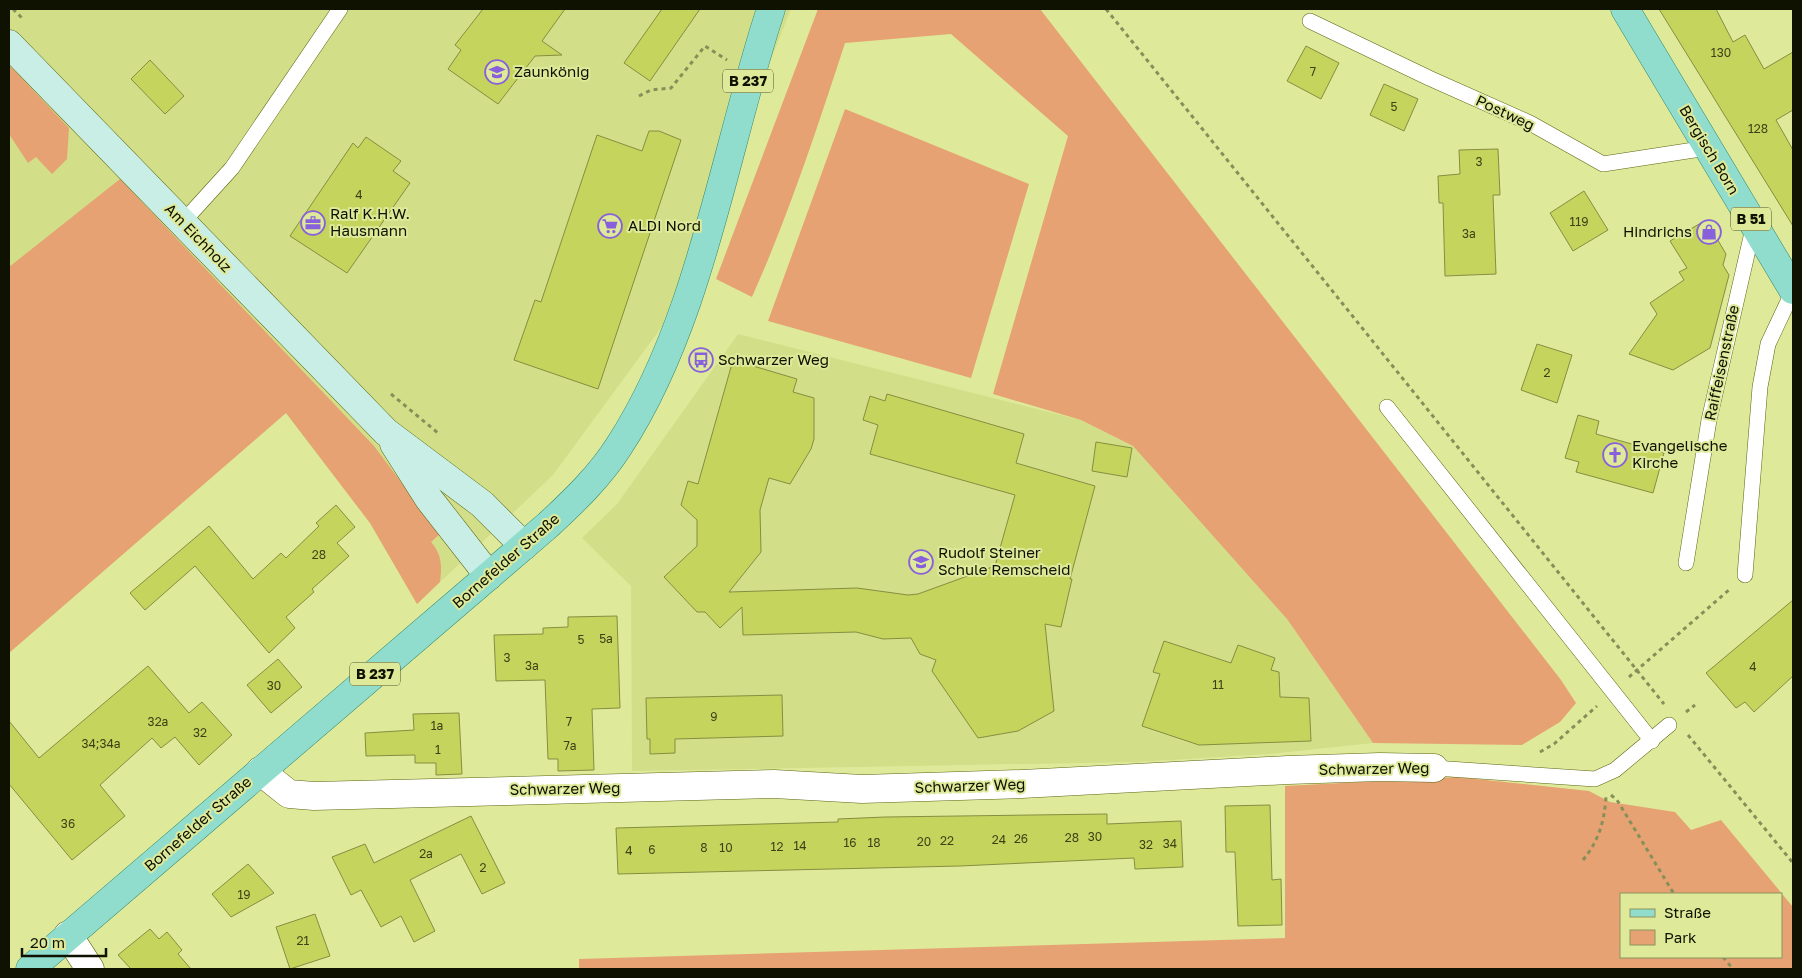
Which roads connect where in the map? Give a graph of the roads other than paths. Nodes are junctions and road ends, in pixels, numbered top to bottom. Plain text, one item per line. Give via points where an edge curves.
1 (340, 9) edge
2 (771, 9) edge
3 (1625, 9) edge
4 (1310, 21) dead end
5 (9, 44) edge
6 (1707, 148) junction
7 (182, 222) junction
8 (1754, 224) junction
9 (1793, 290) edge
10 (1387, 407) dead end
11 (386, 432) junction
12 (524, 546) junction
13 (1686, 563) dead end
14 (1745, 575) road end
15 (489, 576) junction
16 (1670, 725) dead end
17 (1652, 741) junction
18 (1434, 768) joint
19 (260, 771) junction
20 (68, 935) junction
21 (30, 969) edge
22 (90, 969) edge

1 - 7 lane via 232,168
2 - 12 main road, Bornefelder Straße / B 237 via 685,307 652,386 618,447 590,484
3 - 6 main road, Bergisch Born / B 51
4 - 6 lane, Postweg via 1530,123 1604,164
5 - 7 main road, Am Eichholz
6 - 8 main road, Bergisch Born / B 51
7 - 11 main road, Am Eichholz
8 - 9 main road, Bergisch Born / B 51
8 - 13 lane, Raiffeisenstraße via 1710,420
9 - 14 lane via 1768,344 1760,388
10 - 17 lane
11 - 12 main road, Am Eichholz via 482,504
11 - 15 main road, Am Eichholz via 429,499
12 - 15 main road, Bornefelder Straße / B 237
15 - 19 main road, Bornefelder Straße / B 237
16 - 17 lane, Schwarzer Weg
17 - 18 lane, Schwarzer Weg via 1615,770 1595,778
18 - 19 street, Schwarzer Weg via 1288,770 862,789 774,784 314,796 289,794
19 - 20 main road, Bornefelder Straße / B 237
20 - 21 main road, Bornefelder Straße / B 237
20 - 22 street

